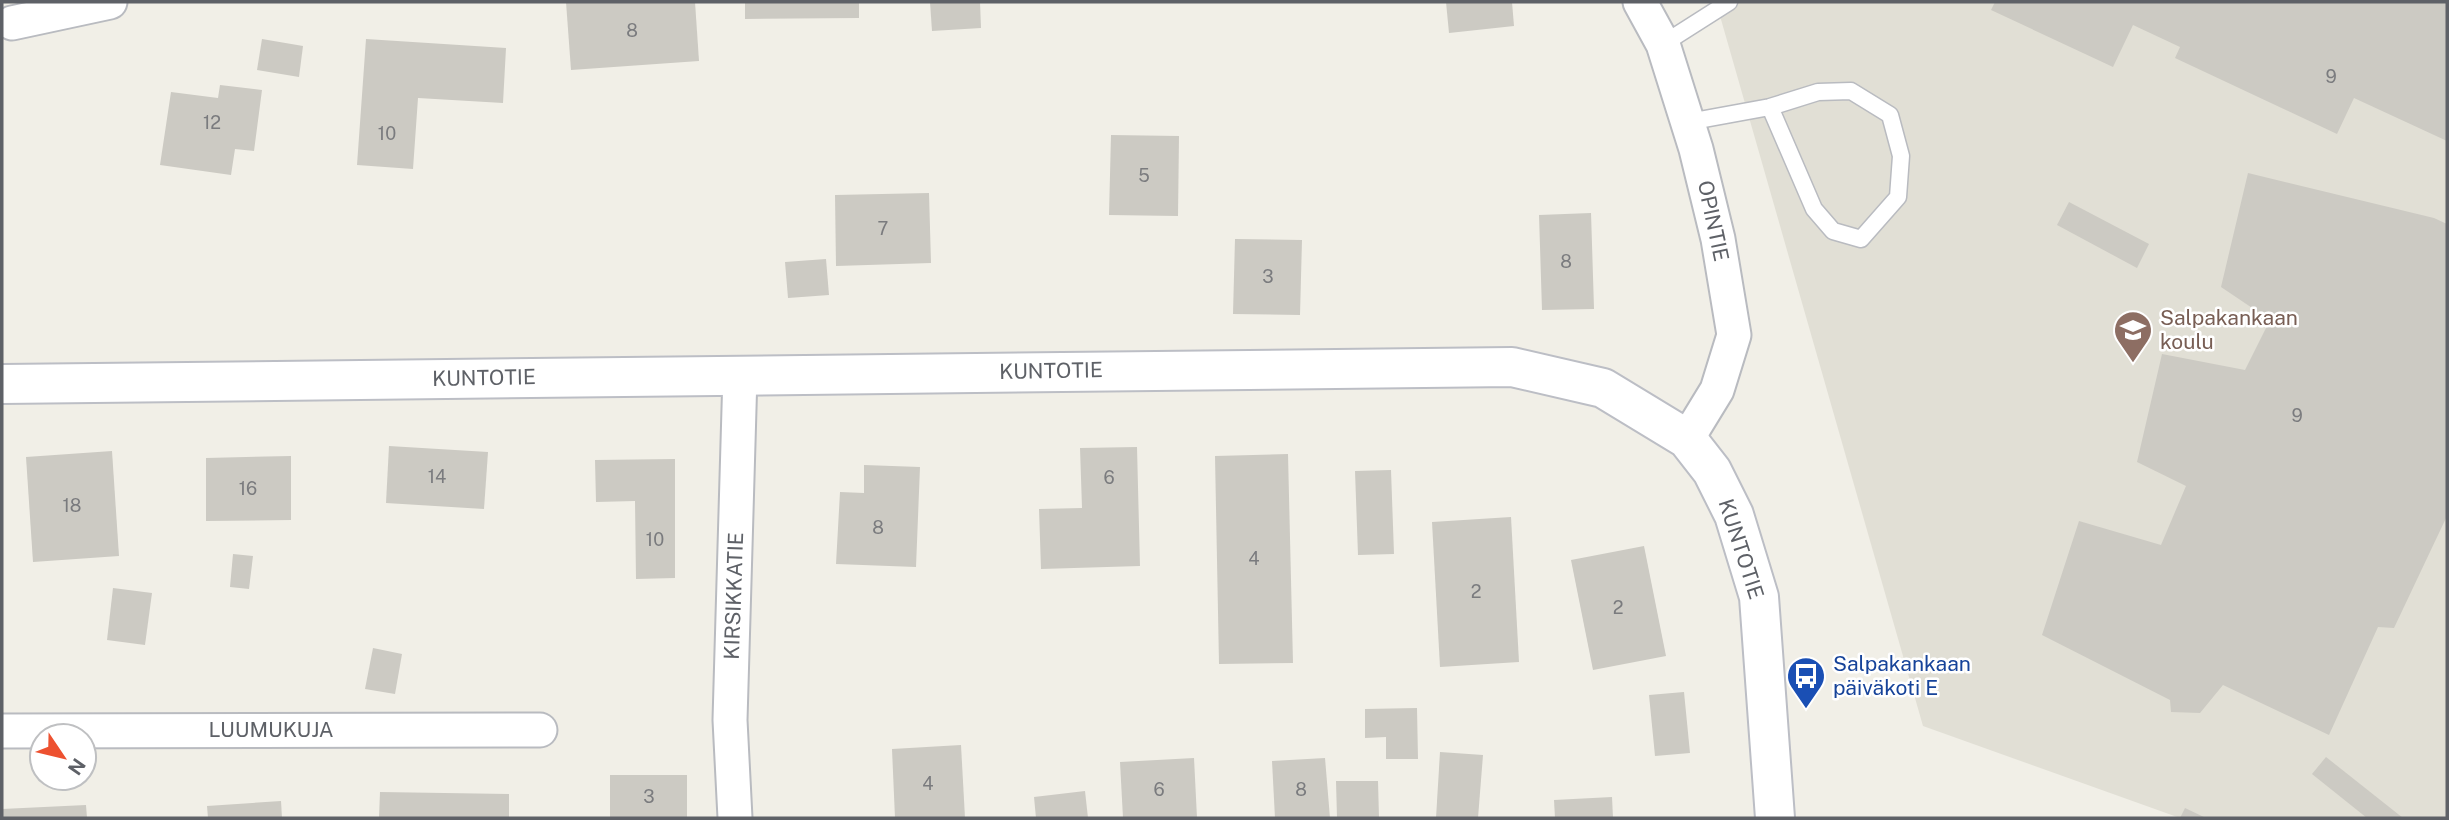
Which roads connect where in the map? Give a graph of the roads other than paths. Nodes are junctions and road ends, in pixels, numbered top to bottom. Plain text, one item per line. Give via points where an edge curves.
1 (110, 2) edge
2 (1640, 2) edge
3 (1729, 2) edge
4 (12, 23) dead end
5 (1663, 44) junction
6 (1770, 107) junction
7 (1688, 122) junction
8 (740, 374) junction
9 (2, 384) edge
10 (1686, 439) junction
11 (540, 730) dead end
12 (2, 731) edge
13 (735, 818) edge
14 (1775, 818) edge

1 - 4 street
2 - 5 street, OPINTIE
3 - 5 lane
5 - 7 street, OPINTIE
6 - 6 lane via 1814,209 1833,231 1861,239 1898,197 1901,156 1890,115 1851,91 1818,92
6 - 7 lane
7 - 10 street, OPINTIE via 1718,239 1734,335 1717,390
8 - 9 street, KUNTOTIE
8 - 10 street, KUNTOTIE via 1513,367 1603,388
8 - 13 street, KIRSIKKATIE via 730,720
10 - 14 street, KUNTOTIE via 1712,471 1734,514 1759,597
11 - 12 street, LUUMUKUJA

